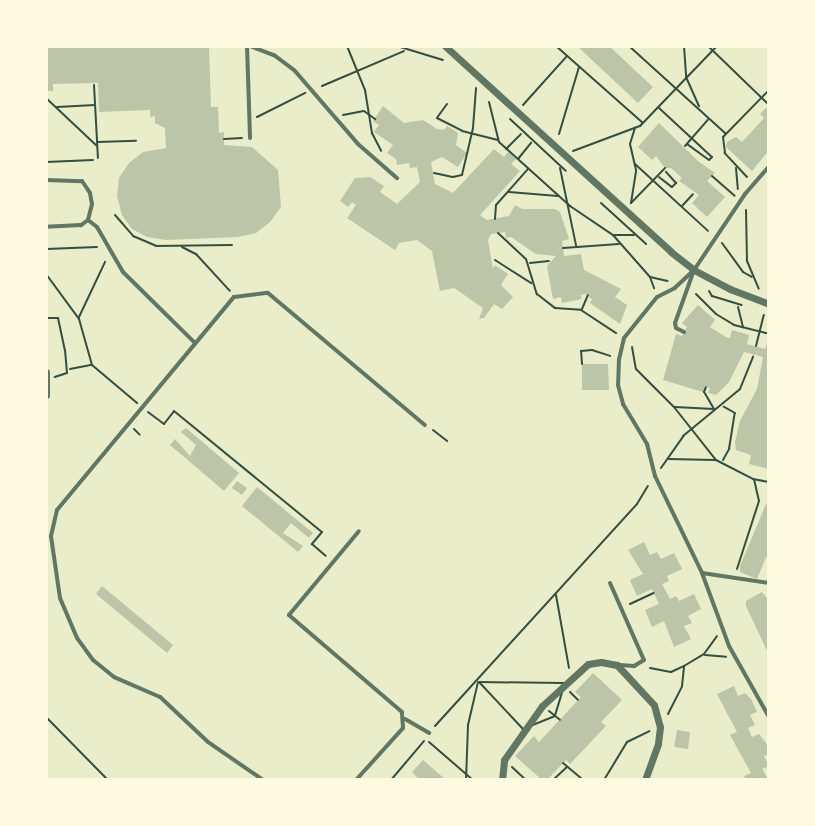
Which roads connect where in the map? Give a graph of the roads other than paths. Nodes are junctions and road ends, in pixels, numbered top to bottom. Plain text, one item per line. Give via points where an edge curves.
1 (248, 46) edge
2 (445, 46) edge
3 (250, 138) road end
4 (769, 166) edge
5 (397, 178) dead end
6 (46, 180) edge
7 (88, 220) junction
8 (46, 227) edge
9 (694, 270) junction
10 (769, 304) edge
11 (684, 332) dead end
12 (195, 343) junction
13 (46, 372) edge
14 (47, 378) edge
15 (46, 395) edge
16 (425, 425) road end
17 (359, 531) dead end
18 (702, 573) junction
19 (610, 583) dead end
20 (769, 583) edge
21 (617, 665) junction
22 (769, 717) edge
23 (405, 719) junction
24 (429, 733) road end
25 (263, 780) edge
26 (356, 780) edge
27 (502, 780) edge
28 (645, 780) edge

1 - 3 lane
1 - 5 lane via 274,55
2 - 9 street
4 - 9 lane
6 - 7 lane via 86,184 92,204
7 - 8 lane
7 - 12 lane via 123,272
9 - 10 street
9 - 11 lane via 675,323
9 - 18 lane via 657,297 624,338 618,385
12 - 16 lane via 234,297 268,293
12 - 25 lane via 57,510 51,536 60,598 93,660 114,677 160,697 208,742
13 - 14 street
14 - 15 street
17 - 23 lane via 289,615
18 - 20 lane
18 - 22 lane via 738,660
19 - 21 lane via 644,660 634,666
21 - 27 street via 588,664 563,683 523,729 504,760
21 - 28 street via 654,705 657,716 658,744
23 - 24 lane
23 - 26 lane via 403,728

